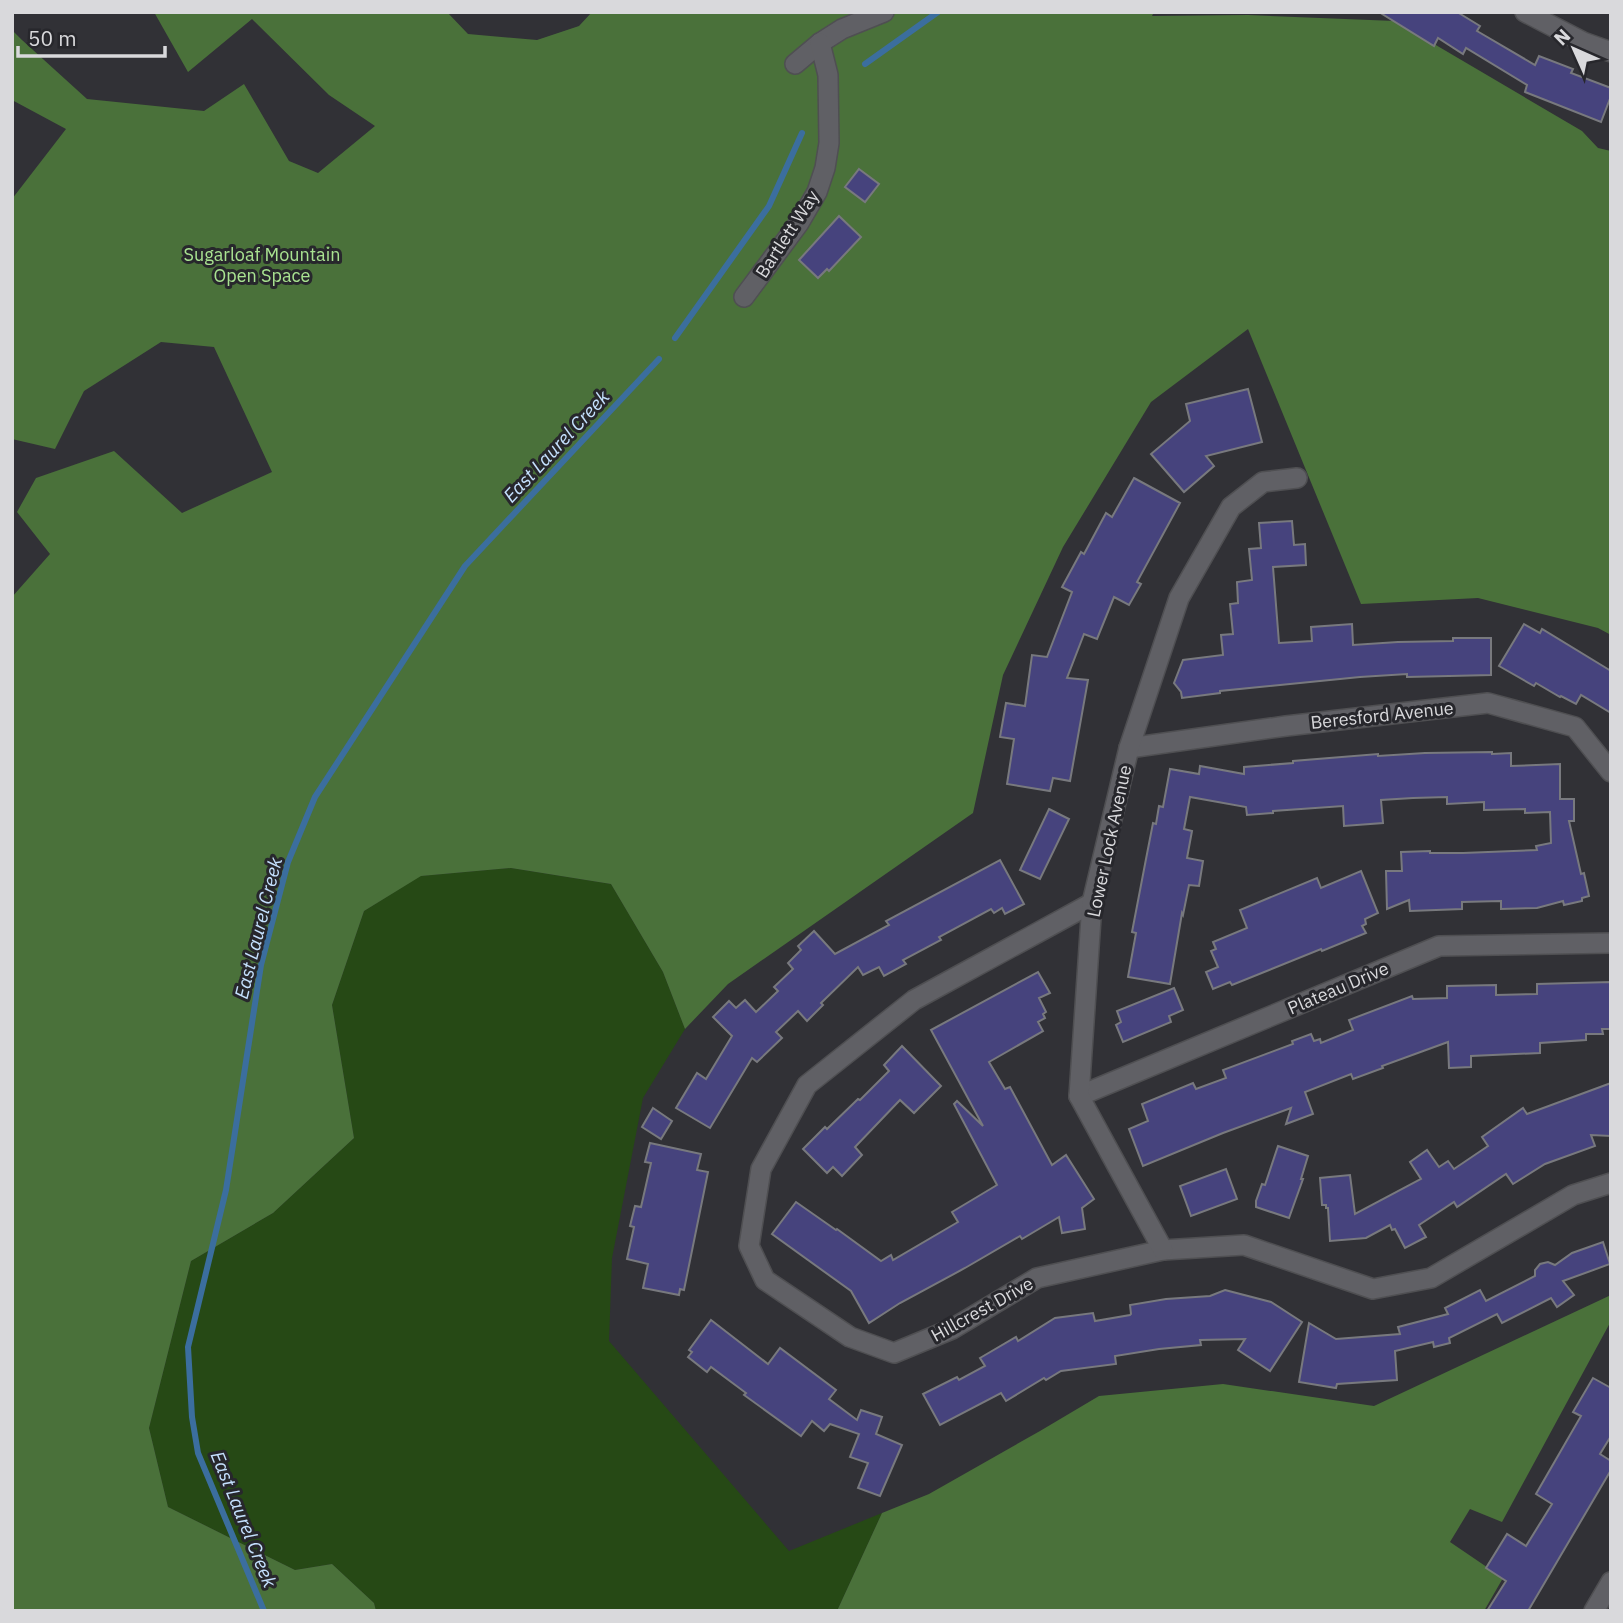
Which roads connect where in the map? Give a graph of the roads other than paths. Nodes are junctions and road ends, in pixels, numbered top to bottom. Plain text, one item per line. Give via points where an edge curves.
1 (884, 12) edge
2 (1525, 12) edge
3 (820, 43) junction
4 (1611, 52) edge
5 (795, 64) dead end
6 (744, 296) dead end
7 (1297, 478) dead end
8 (1129, 747) junction
9 (1611, 772) edge
10 (1092, 903) junction
11 (1611, 943) edge
12 (1079, 1096) junction
13 (1611, 1183) edge
14 (1163, 1250) junction
15 (1611, 1581) edge
16 (1594, 1611) edge

1 - 3 street
2 - 4 street
3 - 5 street
3 - 6 street, Bartlett Way via 828,75 825,168 799,223
7 - 8 street, Lower Lock Avenue via 1263,482 1231,508 1179,597
8 - 9 street, Beresford Avenue via 1488,703 1575,727
8 - 10 street, Lower Lock Avenue
10 - 12 street, Lower Lock Avenue
10 - 14 street, Hillcrest Drive via 914,1000 807,1085 761,1169 750,1246 765,1280 850,1337 894,1353 952,1329 1037,1278
11 - 12 street, Plateau Drive via 1439,946
12 - 14 street
13 - 14 street, Hillcrest Drive via 1573,1195 1431,1278 1373,1289 1244,1245
15 - 16 street

